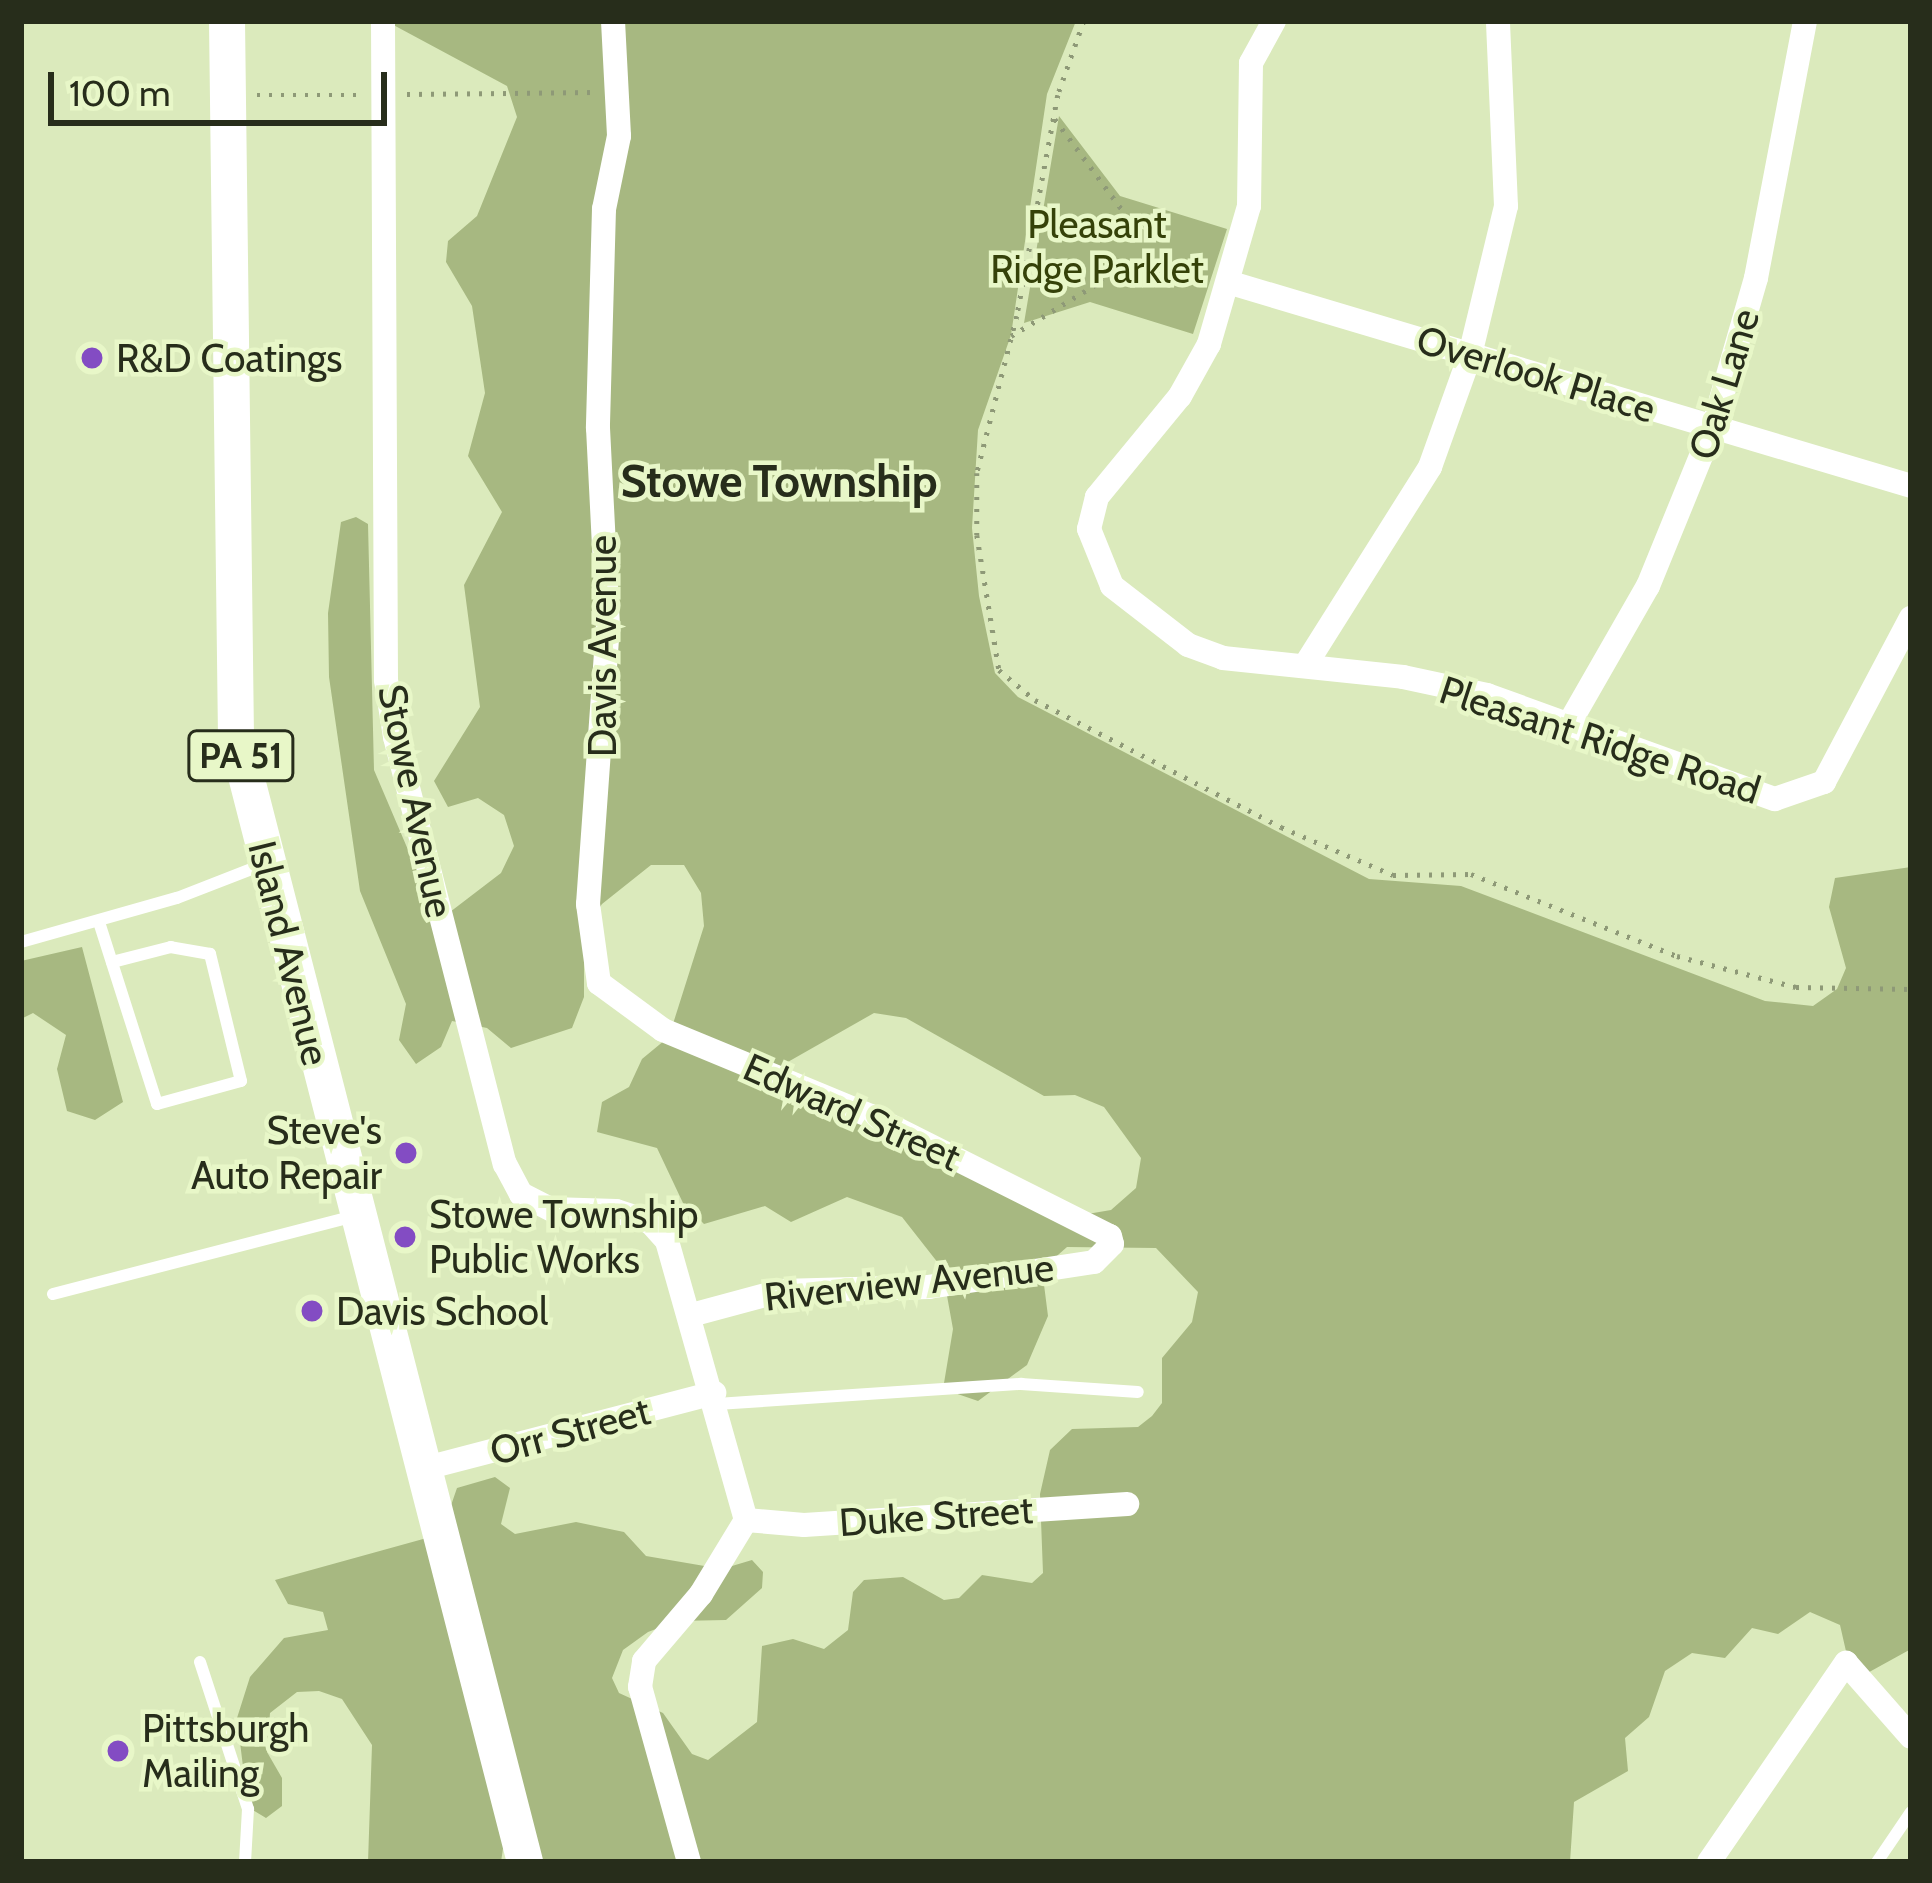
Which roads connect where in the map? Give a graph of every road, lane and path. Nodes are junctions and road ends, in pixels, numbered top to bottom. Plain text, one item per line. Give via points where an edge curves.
1 (227, 21) edge
2 (383, 21) edge
3 (614, 21) edge
4 (1274, 21) edge
5 (1498, 21) edge
6 (1805, 21) edge
7 (618, 91) junction
8 (384, 94) junction
9 (227, 95) junction
10 (1054, 116) dead end
11 (1123, 211) dead end
12 (1103, 280) dead end
13 (1231, 283) junction
14 (1011, 336) dead end
15 (1471, 355) junction
16 (1713, 427) junction
17 (1911, 486) edge
18 (1911, 618) edge
19 (1306, 664) junction
20 (1570, 722) junction
21 (265, 863) junction
22 (99, 922) junction
23 (21, 942) edge
24 (112, 962) junction
25 (599, 983) joint
26 (355, 1216) junction
27 (1110, 1236) joint
28 (52, 1294) dead end
29 (691, 1315) junction
30 (1138, 1392) dead end
31 (716, 1398) junction
32 (426, 1468) junction
33 (1127, 1504) dead end
34 (746, 1520) junction
35 (200, 1662) dead end
36 (1911, 1738) edge
37 (1911, 1812) edge
38 (513, 1822) junction
39 (245, 1862) edge
40 (507, 1862) edge
41 (525, 1862) edge
42 (689, 1862) edge
43 (1708, 1862) edge
44 (1877, 1862) edge

1 - 9 main road, Island Avenue / PA 51
2 - 8 street, Stowe Avenue
3 - 7 street, Davis Avenue
4 - 13 street, Pleasant Ridge Road via 1251,63 1250,188
5 - 15 street via 1506,206
6 - 16 street, Oak Lane via 1756,278
7 - 8 path
7 - 25 street, Davis Avenue via 604,209 598,428 608,625 589,904
8 - 9 path
8 - 29 street, Stowe Avenue via 386,680 394,737 513,1179 521,1194 550,1209 616,1211 650,1222 667,1241
9 - 21 main road, Island Avenue / PA 51 via 230,692
10 - 11 path
12 - 14 path
13 - 15 street, Overlook Place
13 - 19 street, Pleasant Ridge Road via 1180,396 1097,497 1089,529 1094,557 1112,586 1188,645 1222,658
15 - 16 street, Overlook Place
15 - 19 street via 1430,466
16 - 17 street, Overlook Place
16 - 20 street, Oak Lane via 1669,537
18 - 20 street, Pleasant Ridge Road via 1834,769 1790,799 1760,796
19 - 20 street, Pleasant Ridge Road via 1487,695
21 - 22 lane
21 - 26 main road, Island Avenue / PA 51
22 - 23 lane
22 - 24 lane
24 - 24 lane via 157,1105 241,1081 210,954 171,947
25 - 27 street, Edward Street via 663,1030 871,1116
26 - 28 lane
26 - 32 main road, Island Avenue / PA 51
27 - 29 street, Riverview Avenue via 1109,1253 1094,1262 929,1287 780,1292
29 - 31 street
30 - 31 lane via 1021,1384
31 - 32 street, Orr Street
31 - 34 street
32 - 38 main road, Island Avenue / PA 51
33 - 34 street, Duke Street via 804,1525
34 - 42 street via 701,1594 644,1661 644,1702
35 - 39 lane via 248,1809
36 - 43 street via 1846,1663
37 - 44 lane
38 - 40 street
38 - 41 main road, Island Avenue / PA 51

